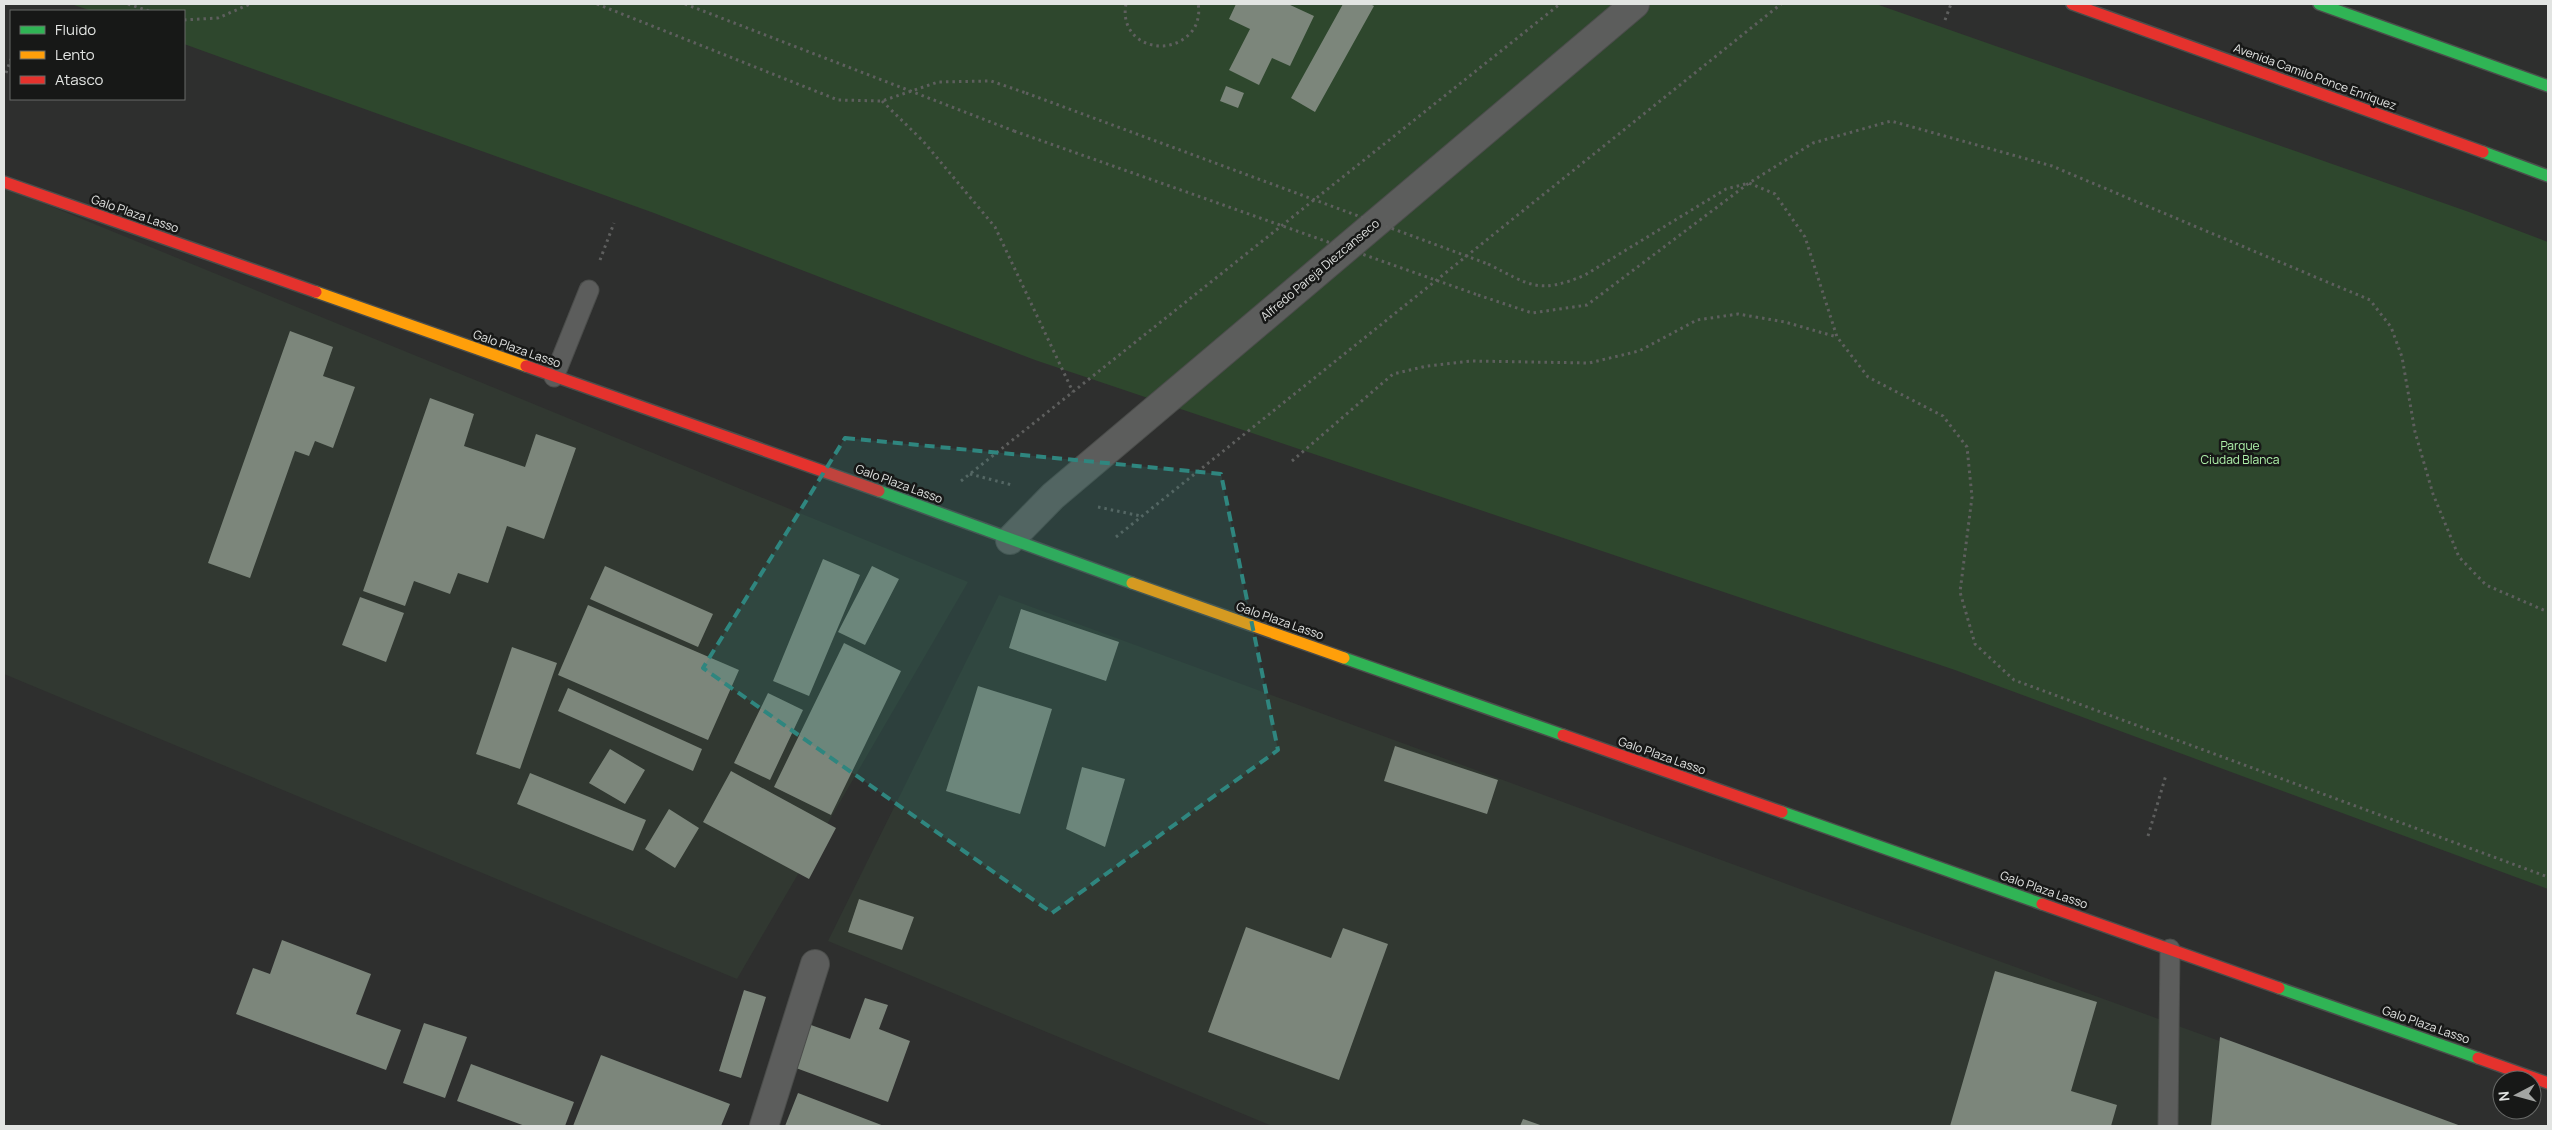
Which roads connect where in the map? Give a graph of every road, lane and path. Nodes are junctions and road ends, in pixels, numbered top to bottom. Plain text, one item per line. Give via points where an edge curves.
1 (128, 4) edge
2 (250, 4) edge
3 (597, 4) edge
4 (685, 4) edge
5 (1126, 4) edge
6 (1198, 4) edge
7 (1560, 4) edge
8 (1635, 4) edge
9 (1780, 4) edge
10 (1951, 4) edge
11 (2072, 4) edge
12 (2319, 4) edge
13 (146, 10) edge
14 (185, 20) edge
15 (1945, 20) dead end
16 (10, 62) edge
17 (6, 73) dead end
18 (2548, 86) edge
19 (910, 91) junction
20 (882, 101) junction
21 (2548, 176) edge
22 (4, 182) edge
23 (1750, 182) junction
24 (614, 223) dead end
25 (589, 290) joint
26 (1837, 337) junction
27 (554, 376) junction
28 (1073, 392) junction
29 (1292, 461) dead end
30 (928, 508) junction
31 (1010, 540) junction
32 (1080, 565) junction
33 (2548, 612) edge
34 (2166, 775) dead end
35 (2148, 836) dead end
36 (2548, 877) edge
37 (2170, 950) junction
38 (815, 964) dead end
39 (2548, 1083) edge
40 (764, 1126) edge
41 (2168, 1126) edge

1 - 13 path
2 - 14 path via 218,18
3 - 20 path via 838,100
4 - 19 path
5 - 6 path via 1124,11 1129,28 1140,40 1155,47 1172,46 1186,38 1196,25
7 - 28 path
8 - 31 street, Alfredo Pareja Diezcanseco via 1053,496
9 - 32 path
10 - 15 path
11 - 21 street, Avenida Camilo Ponce Enriquez
12 - 18 street
16 - 17 path
19 - 20 path
19 - 23 path, bridge via 938,82 991,81 1488,264 1531,286 1559,286 1585,275 1726,189
19 - 23 path, bridge via 1014,131 1532,314 1587,306
20 - 28 path via 923,141 995,227
22 - 27 street, Galo Plaza Lasso
23 - 26 path via 1776,194 1805,237
23 - 33 path via 1813,143 1891,121 2052,166 2370,300 2391,327 2402,356 2416,432 2433,494 2459,557 2486,584
24 - 25 path
25 - 27 lane
26 - 29 path via 1785,322 1738,314 1697,320 1639,352 1589,363 1472,361 1427,366 1393,374
26 - 36 path via 1868,377 1943,416 1967,447 1972,497 1960,592 1976,644 2014,680
27 - 30 street, Galo Plaza Lasso
28 - 30 path
30 - 31 street, Galo Plaza Lasso
31 - 32 street, Galo Plaza Lasso
32 - 37 street, Galo Plaza Lasso
34 - 35 path
37 - 39 street, Galo Plaza Lasso
37 - 41 lane
38 - 40 street

